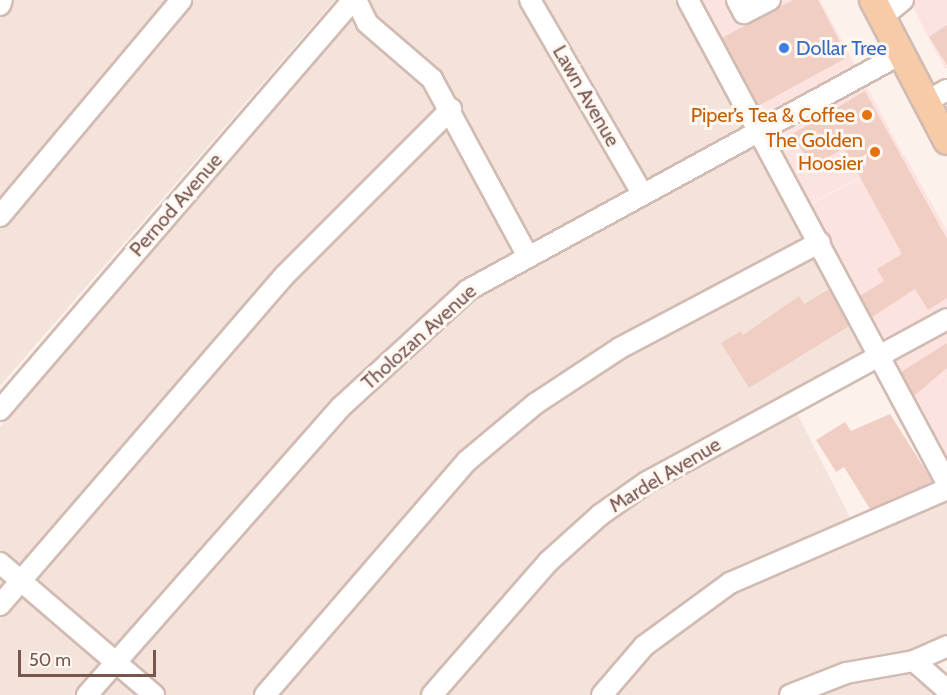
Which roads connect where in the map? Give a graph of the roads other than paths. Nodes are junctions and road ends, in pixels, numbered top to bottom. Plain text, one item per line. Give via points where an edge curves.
1 (354, 0) edge
2 (530, 0) edge
3 (688, 0) edge
4 (737, 0) edge
5 (770, 0) edge
6 (903, 0) edge
7 (175, 3) edge
8 (877, 9) edge
9 (901, 54) junction
10 (936, 96) edge
11 (451, 109) junction
12 (760, 130) junction
13 (947, 141) edge
14 (642, 193) junction
15 (0, 216) edge
16 (820, 242) junction
17 (527, 255) junction
18 (947, 319) edge
19 (879, 354) junction
20 (0, 410) edge
21 (947, 483) edge
22 (947, 489) edge
23 (0, 564) edge
24 (21, 581) junction
25 (0, 605) edge
26 (947, 646) edge
27 (914, 661) junction
28 (115, 662) junction
29 (947, 690) edge
30 (87, 695) edge
31 (154, 695) edge
32 (265, 695) edge
33 (432, 695) edge
34 (602, 695) edge
35 (790, 695) edge

1 - 11 street via 367,23 432,78
1 - 20 street, Pernod Avenue
2 - 14 street, Lawn Avenue
3 - 12 street
4 - 5 street via 744,13
6 - 8 street
7 - 15 street
8 - 9 main road
9 - 10 main road
9 - 12 street, Tholozan Avenue
10 - 13 main road
11 - 17 street
11 - 24 street via 285,275
12 - 14 street, Tholozan Avenue
12 - 16 street
14 - 17 street, Tholozan Avenue
16 - 19 street
16 - 32 street via 620,348 535,404 467,461
17 - 28 street, Tholozan Avenue via 468,290 342,406
18 - 19 street, Mardel Avenue
19 - 21 street
19 - 33 street, Mardel Avenue via 647,482 600,515 541,570
22 - 34 street via 730,583 644,646
23 - 24 street
24 - 25 street
24 - 28 street
26 - 27 street
27 - 29 street
27 - 35 street via 846,673
28 - 30 street, Tholozan Avenue
28 - 31 street

